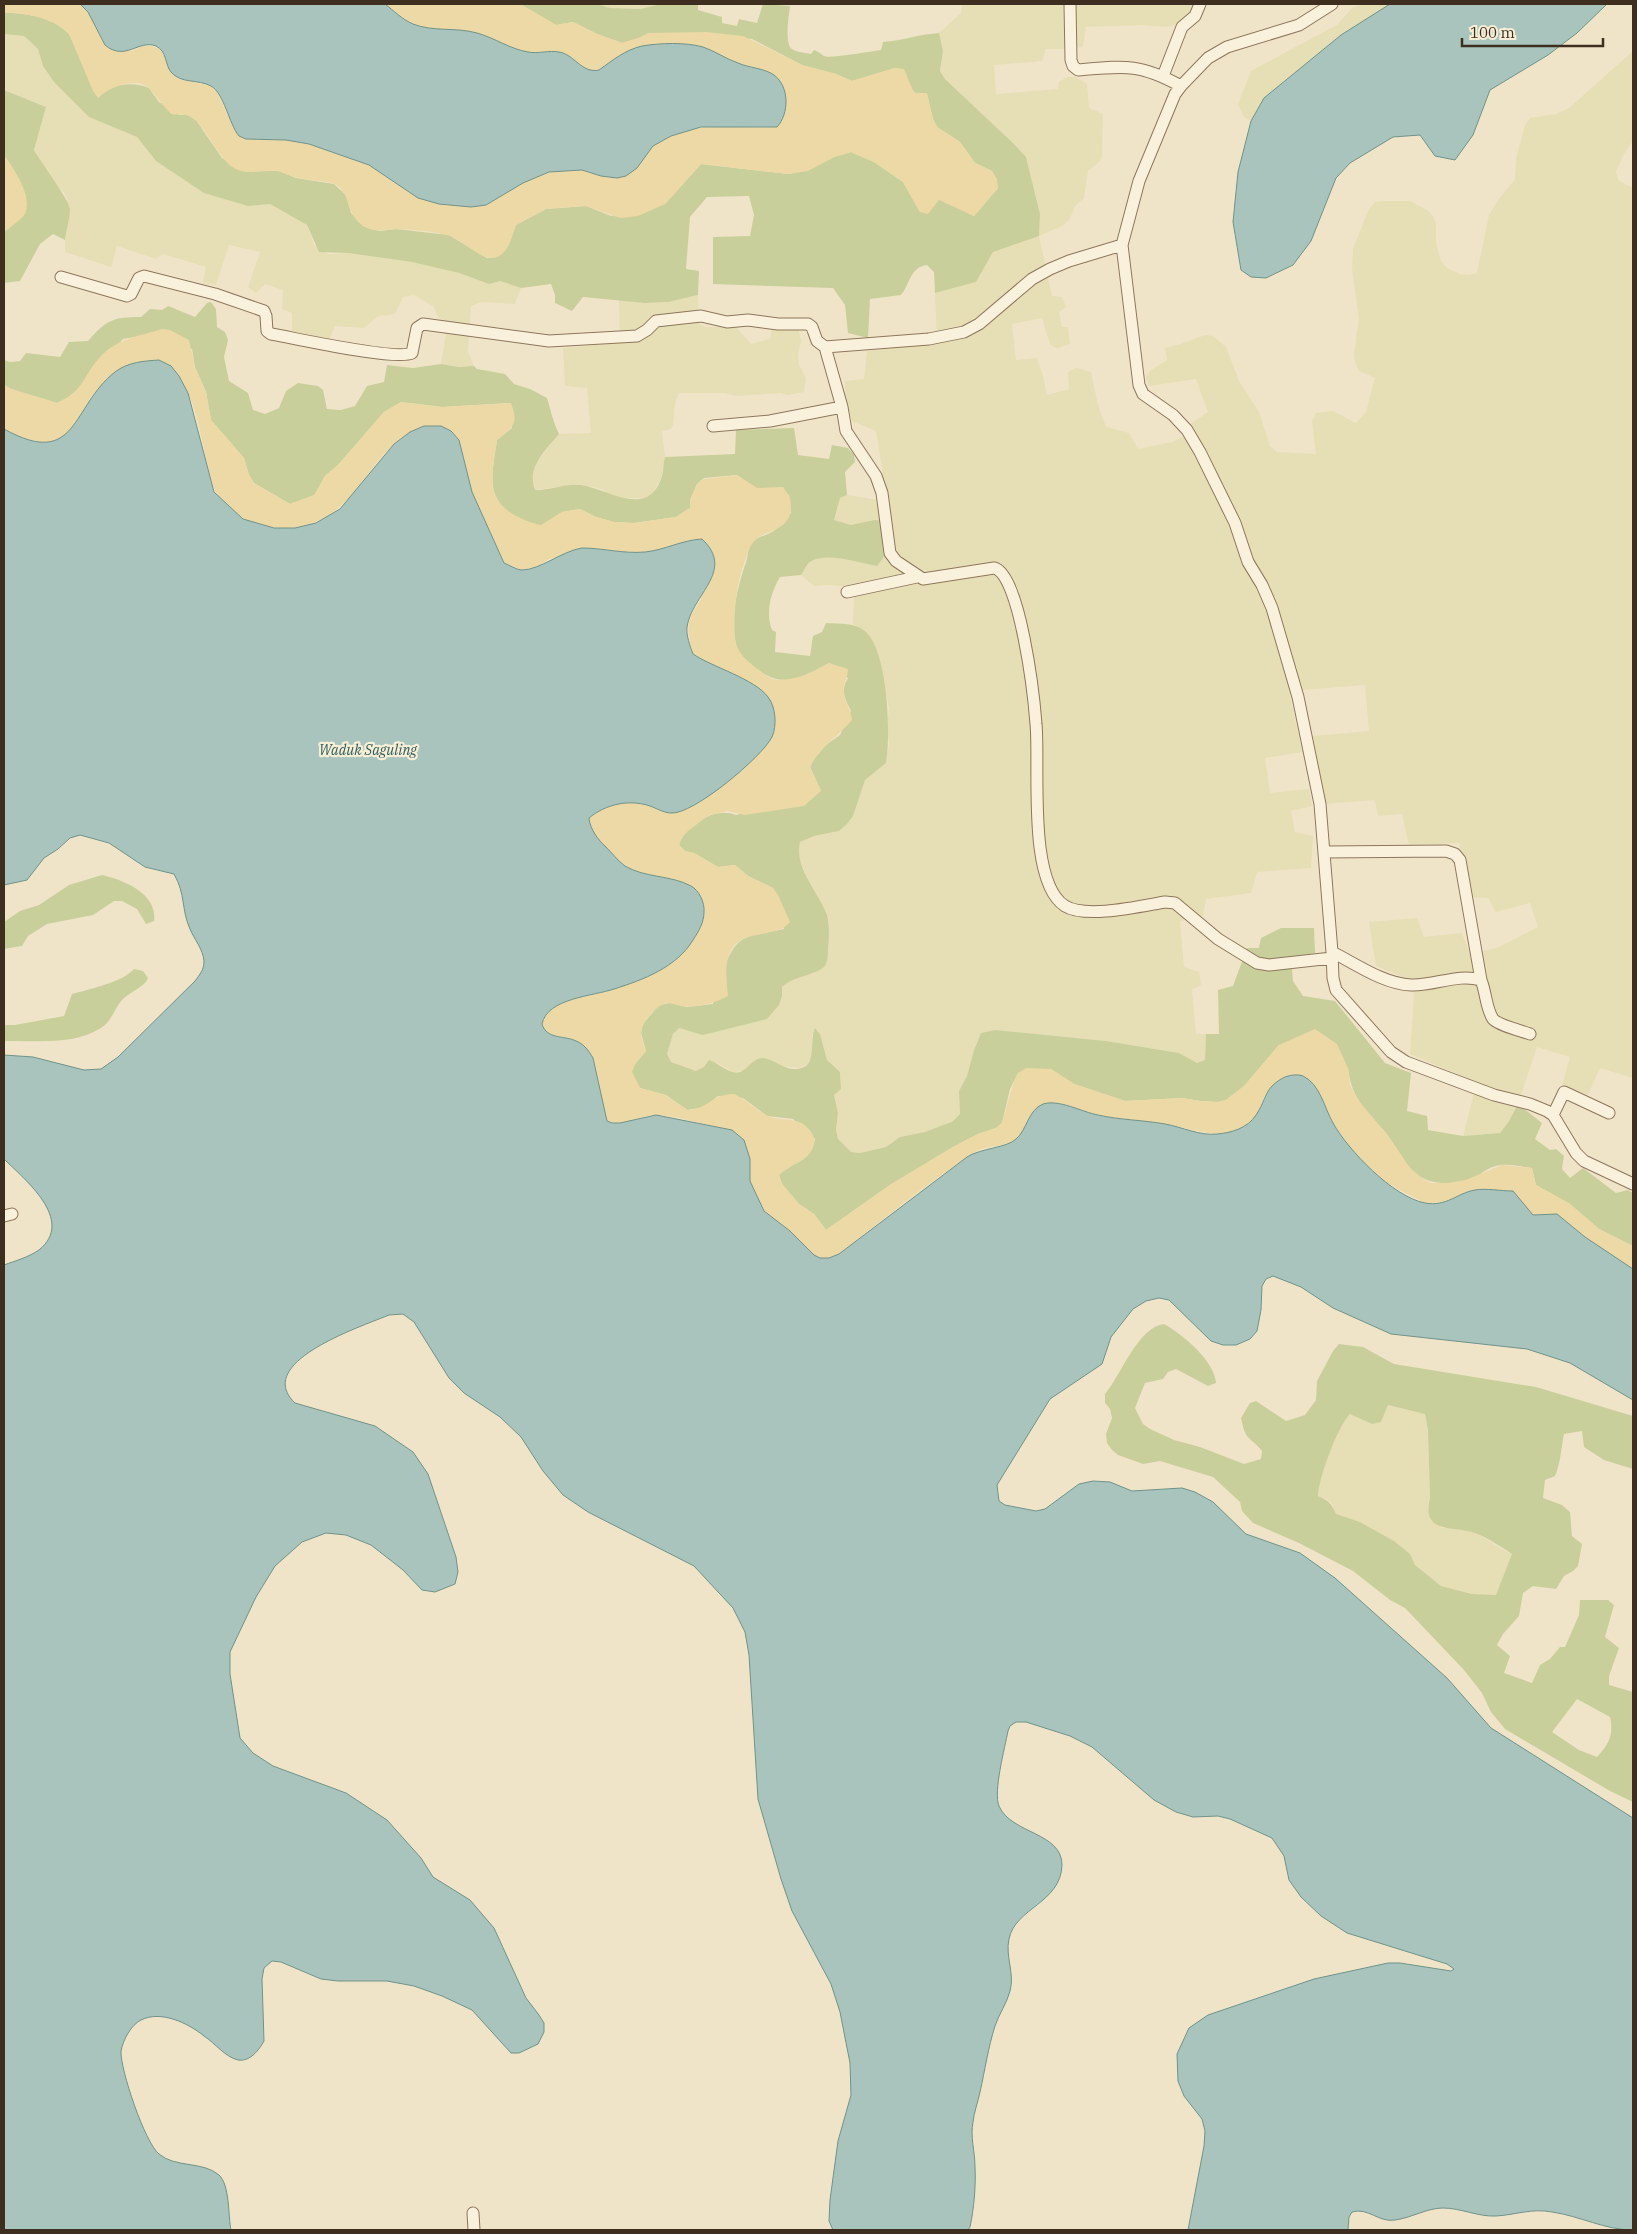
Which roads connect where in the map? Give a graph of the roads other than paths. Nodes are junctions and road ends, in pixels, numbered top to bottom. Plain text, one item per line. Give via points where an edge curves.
1 (1070, 4) edge
2 (1200, 4) edge
3 (1332, 4) edge
4 (1163, 76) junction
5 (1181, 86) junction
6 (1122, 245) junction
7 (61, 277) dead end
8 (824, 347) junction
9 (842, 407) junction
10 (713, 426) dead end
11 (918, 577) junction
12 (847, 592) dead end
13 (1324, 852) junction
14 (1332, 955) junction
15 (1480, 980) junction
16 (1530, 1034) dead end
17 (1609, 1113) dead end
18 (1553, 1115) junction
19 (1633, 1184) edge
20 (473, 2213) dead end
21 (474, 2230) edge

1 - 4 street via 1071,60 1078,70 1123,66 1142,68
2 - 4 street via 1195,16 1182,27
3 - 5 street via 1299,25 1227,47 1208,58
4 - 5 street
5 - 6 street via 1139,181
6 - 8 street via 1050,269 1032,279 979,324 964,332
6 - 13 street via 1139,385 1143,394 1173,415 1187,430 1235,524 1248,562 1272,608 1298,697 1320,804
7 - 8 street via 127,296 144,276 215,294 264,311 267,331 271,334 334,347 395,354 412,353 417,328 423,324 549,341 637,336 656,321 694,316 727,322 748,320 808,324
8 - 9 street
9 - 10 street via 770,421
9 - 11 street via 852,444 870,465 882,493 890,553
11 - 12 street
11 - 14 street via 929,579 994,568 1003,573 1014,594 1036,724 1042,862 1047,882 1059,902 1067,907 1090,911 1175,903 1218,939 1257,963 1269,965
13 - 14 street
13 - 15 street via 1446,851 1455,854 1460,860
14 - 15 street via 1397,983 1422,985 1458,978
14 - 18 street via 1332,978 1336,990 1391,1052 1406,1062 1494,1095 1530,1104
15 - 16 street via 1493,1018 1498,1023
17 - 18 street via 1564,1092
18 - 19 street via 1584,1161
20 - 21 street

